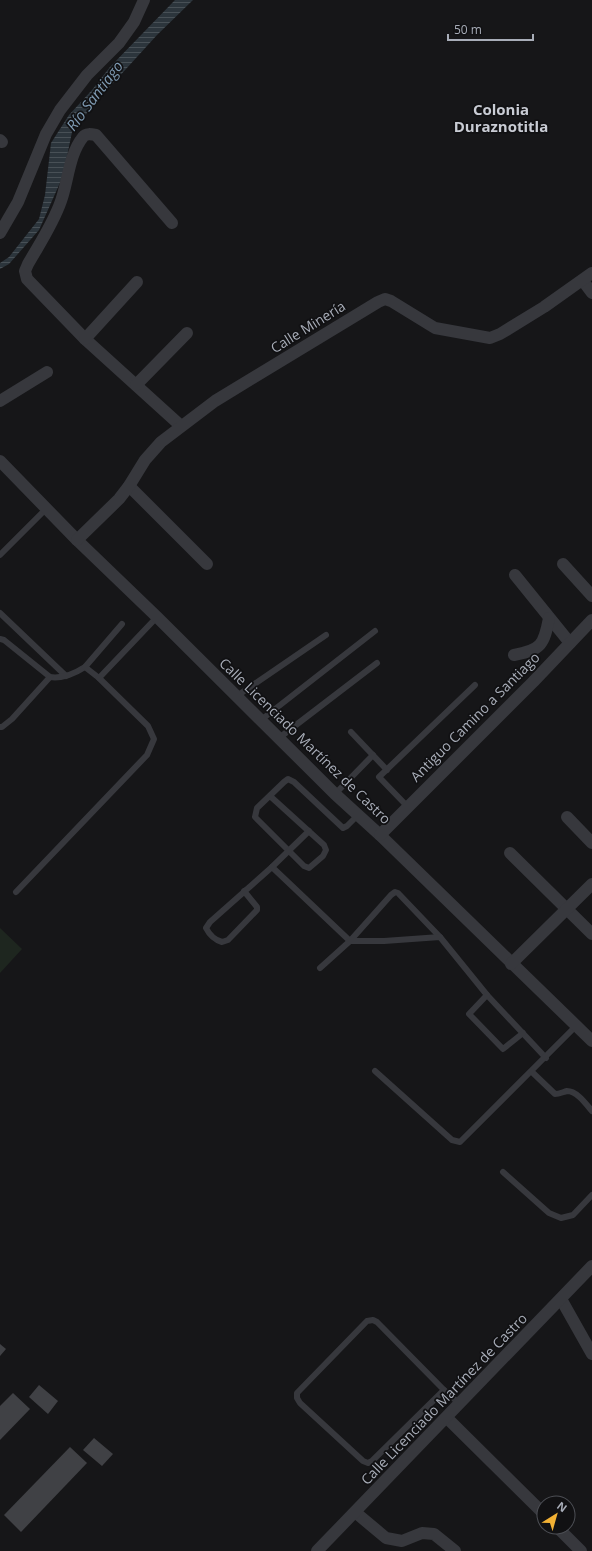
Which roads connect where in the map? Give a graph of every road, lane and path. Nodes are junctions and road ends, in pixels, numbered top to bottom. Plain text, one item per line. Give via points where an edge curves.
1 (144, 0) edge
2 (172, 223) dead end
3 (0, 233) edge
4 (587, 277) edge
5 (137, 282) dead end
6 (592, 293) edge
7 (187, 333) dead end
8 (85, 339) junction
9 (47, 372) dead end
10 (136, 385) junction
11 (0, 401) edge
12 (181, 426) junction
13 (0, 461) edge
14 (129, 486) junction
15 (46, 509) junction
16 (77, 540) junction
17 (0, 555) edge
18 (207, 564) dead end
19 (563, 564) dead end
20 (515, 576) dead end
21 (592, 596) edge
22 (0, 613) edge
23 (157, 616) junction
24 (549, 618) junction
25 (592, 620) edge
26 (122, 624) dead end
27 (375, 631) dead end
28 (326, 635) dead end
29 (0, 639) edge
30 (570, 643) junction
31 (514, 655) dead end
32 (377, 663) dead end
33 (85, 667) junction
34 (66, 676) junction
35 (50, 677) junction
36 (99, 678) junction
37 (475, 685) dead end
38 (237, 696) junction
39 (261, 720) junction
40 (0, 727) edge
41 (351, 732) dead end
42 (279, 738) junction
43 (373, 755) junction
44 (387, 770) junction
45 (335, 794) junction
46 (270, 796) junction
47 (407, 806) junction
48 (358, 815) junction
49 (567, 817) dead end
50 (309, 831) junction
51 (380, 835) junction
52 (592, 843) edge
53 (289, 850) junction
54 (510, 853) dead end
55 (272, 867) junction
56 (592, 884) edge
57 (244, 891) junction
58 (16, 892) dead end
59 (567, 910) junction
60 (592, 934) edge
61 (440, 937) junction
62 (350, 941) junction
63 (511, 964) junction
64 (320, 968) dead end
65 (487, 995) junction
66 (576, 1026) junction
67 (523, 1033) junction
68 (592, 1041) edge
69 (546, 1058) junction
70 (375, 1071) dead end
71 (532, 1072) junction
72 (592, 1111) edge
73 (503, 1172) dead end
74 (592, 1195) edge
75 (592, 1266) edge
76 (561, 1299) junction
77 (592, 1354) edge
78 (444, 1390) junction
79 (460, 1404) junction
80 (447, 1418) junction
81 (536, 1506) edge
82 (355, 1512) junction
83 (565, 1535) edge
84 (321, 1550) edge
85 (455, 1551) edge
86 (581, 1551) edge

1 - 3 street via 134,22 119,43 87,75 60,110 46,134 18,202
2 - 8 street via 96,135 90,133 83,136 74,155 56,216 25,271 27,279
4 - 6 street
4 - 12 street, Calle Minería via 490,338 435,328 385,299 215,401
5 - 8 street
7 - 10 street
8 - 10 street
9 - 11 street
10 - 12 street
12 - 14 street, Calle Minería via 161,442 145,460
13 - 15 street, Calle Licenciado Martínez de Castro
14 - 16 street, Calle Minería
14 - 18 street
15 - 16 street, Calle Licenciado Martínez de Castro
15 - 17 lane
16 - 23 street, Calle Licenciado Martínez de Castro
19 - 21 street
20 - 24 street
22 - 34 lane
23 - 36 lane
23 - 38 street, Calle Licenciado Martínez de Castro
24 - 30 street
24 - 31 street via 546,634 540,645 531,652
25 - 30 street, Antiguo Camino a Santiago
26 - 33 lane
27 - 39 lane
28 - 38 lane
29 - 35 lane
30 - 47 street, Antiguo Camino a Santiago
32 - 42 lane
33 - 34 lane
33 - 36 lane
34 - 35 lane via 58,679
35 - 40 lane via 12,719
36 - 58 lane via 148,726 154,739 147,755
37 - 44 lane
38 - 39 street, Calle Licenciado Martínez de Castro
39 - 42 street, Calle Licenciado Martínez de Castro
41 - 43 lane
42 - 45 street, Calle Licenciado Martínez de Castro
43 - 44 lane
43 - 45 lane
44 - 47 lane via 379,777
45 - 48 street, Calle Licenciado Martínez de Castro
46 - 48 lane via 288,779 343,828
46 - 50 lane
46 - 53 lane via 257,808 255,817
47 - 51 street, Antiguo Camino a Santiago
48 - 51 street, Calle Licenciado Martínez de Castro
49 - 52 street
50 - 53 lane
50 - 53 lane via 326,850 313,866 304,866
51 - 63 street, Calle Licenciado Martínez de Castro
53 - 55 lane
54 - 59 street
55 - 57 lane
55 - 62 lane
56 - 59 street
57 - 57 lane via 206,928 217,941 228,940 257,910
59 - 60 street
59 - 63 street
61 - 62 lane
61 - 62 lane via 395,892
61 - 65 lane
62 - 64 lane
63 - 66 street, Calle Licenciado Martínez de Castro
65 - 67 lane
65 - 67 lane via 469,1014 503,1049
66 - 68 street, Calle Licenciado Martínez de Castro
66 - 69 lane
67 - 69 lane
69 - 71 lane
70 - 71 lane via 452,1140 460,1142
71 - 72 lane via 554,1094 565,1091 578,1095
73 - 74 lane via 549,1213 561,1218 573,1215
75 - 76 street, Calle Licenciado Martínez de Castro
76 - 77 street
76 - 79 street, Calle Licenciado Martínez de Castro
78 - 78 lane via 373,1320 368,1321 297,1393 297,1398 368,1463
78 - 79 lane
79 - 80 street, Calle Licenciado Martínez de Castro
80 - 81 street
80 - 82 street, Calle Licenciado Martínez de Castro
82 - 84 street, Calle Licenciado Martínez de Castro
82 - 85 street via 386,1538 402,1540 422,1533 434,1534
83 - 86 street

